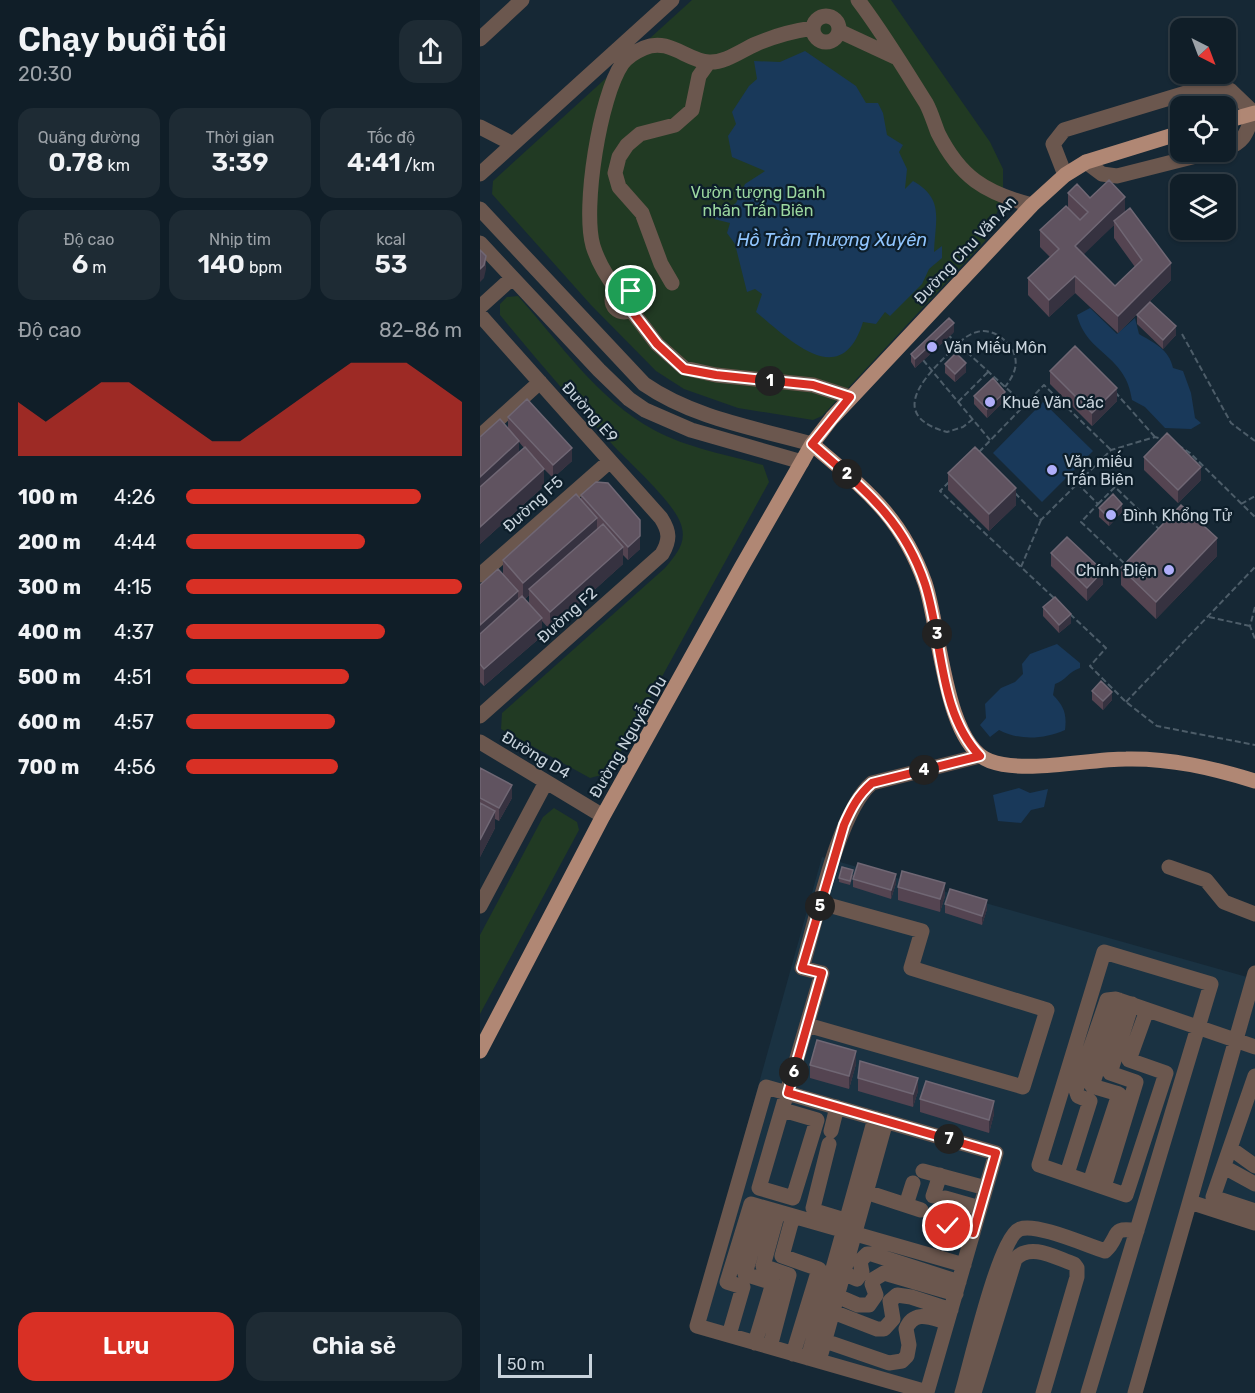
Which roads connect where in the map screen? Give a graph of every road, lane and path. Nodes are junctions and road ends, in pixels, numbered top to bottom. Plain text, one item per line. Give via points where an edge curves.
1 (522, 0) edge
2 (672, 0) edge
3 (858, 0) edge
4 (480, 39) edge
5 (895, 57) junction
6 (709, 62) junction
7 (1254, 113) edge
8 (1236, 118) edge
9 (480, 127) edge
10 (1170, 136) edge
11 (513, 144) junction
12 (1236, 145) edge
13 (1086, 162) junction
14 (1172, 162) edge
15 (480, 174) edge
16 (1065, 175) junction
17 (1032, 205) junction
18 (480, 209) edge
19 (480, 243) edge
20 (512, 278) junction
21 (672, 283) dead end
22 (480, 307) edge
23 (480, 315) edge
24 (927, 316) junction
25 (1182, 334) dead end
26 (905, 339) junction
27 (958, 344) junction
28 (932, 370) junction
29 (988, 372) junction
30 (540, 382) junction
31 (1005, 387) junction
32 (1115, 392) edge
33 (850, 397) junction
34 (958, 402) junction
35 (1025, 405) junction
36 (972, 419) junction
37 (480, 436) edge
38 (1155, 437) junction
39 (990, 440) junction
40 (1165, 440) edge
41 (1255, 441) edge
42 (812, 444) junction
43 (1175, 444) edge
44 (1111, 450) junction
45 (977, 454) edge
46 (610, 460) junction
47 (802, 462) junction
48 (955, 476) edge
49 (1077, 483) junction
50 (1009, 487) edge
51 (1255, 496) edge
52 (1098, 504) junction
53 (1241, 504) junction
54 (1255, 517) edge
55 (1041, 519) junction
56 (668, 534) joint
57 (1154, 538) edge
58 (1134, 559) edge
59 (1021, 567) junction
60 (1255, 567) edge
61 (480, 575) edge
62 (1055, 599) edge
63 (1255, 607) edge
64 (1064, 608) edge
65 (1209, 617) junction
66 (1250, 626) junction
67 (1255, 639) edge
68 (1126, 702) junction
69 (480, 716) edge
70 (480, 742) edge
71 (1255, 745) edge
72 (980, 756) junction
73 (1255, 781) edge
74 (546, 782) junction
75 (603, 816) junction
76 (1169, 867) dead end
77 (821, 903) junction
78 (480, 906) edge
79 (1255, 914) edge
80 (1255, 973) edge
81 (1125, 1002) junction
82 (1147, 1010) junction
83 (807, 1025) junction
84 (1198, 1028) junction
85 (1236, 1041) junction
86 (1255, 1047) edge
87 (480, 1051) edge
88 (1254, 1085) edge
89 (788, 1093) junction
90 (837, 1107) junction
91 (783, 1110) junction
92 (1249, 1111) edge
93 (880, 1120) junction
94 (1230, 1148) junction
95 (1255, 1166) edge
96 (1224, 1167) junction
97 (923, 1171) dead end
98 (1066, 1174) junction
99 (940, 1175) junction
100 (913, 1183) dead end
101 (1255, 1184) edge
102 (1097, 1185) junction
103 (986, 1188) junction
104 (866, 1192) junction
105 (1190, 1202) junction
106 (906, 1205) junction
107 (980, 1208) junction
108 (771, 1210) junction
109 (921, 1210) dead end
110 (1255, 1211) edge
111 (945, 1213) junction
112 (793, 1216) junction
113 (1255, 1223) edge
114 (850, 1227) junction
115 (1137, 1231) junction
116 (973, 1233) junction
117 (965, 1261) junction
118 (843, 1273) junction
119 (957, 1288) junction
120 (837, 1296) junction
121 (833, 1312) junction
122 (949, 1316) junction
123 (729, 1335) junction
124 (825, 1341) junction
125 (762, 1345) junction
126 (807, 1358) junction
127 (962, 1393) edge
128 (974, 1393) edge
129 (1043, 1393) edge
130 (1088, 1393) edge
131 (1135, 1393) edge

1 - 4 street
2 - 11 street
3 - 5 street via 888,40
5 - 6 street via 839,31 837,21 828,16 818,18 813,28 783,33
5 - 17 street via 927,105 952,159 968,176 1003,198
6 - 21 street via 699,76 692,110 675,125 640,134 619,157 615,173 619,187 642,213
6 - 33 street via 665,45 646,47 623,63 614,80 591,175 589,217 593,246 607,278 617,290 611,298 614,308 623,313 631,310 657,344 684,369 813,385
7 - 8 main road
7 - 12 street via 1244,138
7 - 16 street via 1230,90 1209,86 1064,130 1053,144
9 - 11 street
10 - 13 main road, Đường Chu Văn An
11 - 15 street
13 - 14 street via 1102,174 1117,176
13 - 16 main road, Đường Chu Văn An
16 - 17 main road, Đường Chu Văn An
17 - 24 main road, Đường Chu Văn An
18 - 42 street via 644,384 696,412
19 - 20 street
20 - 22 street
20 - 47 street via 614,385 645,410 691,430
23 - 30 street, Đường E9
24 - 26 main road, Đường Chu Văn An
24 - 27 path
25 - 41 path via 1231,423
26 - 28 path
26 - 33 main road, Đường Chu Văn An
27 - 28 path
27 - 29 path
27 - 31 path via 976,332 1002,338 1016,360 1013,376
28 - 34 path
28 - 36 path via 915,395 914,404 923,420 947,432
29 - 31 path
29 - 34 path
30 - 37 street
30 - 46 street, Đường E9
31 - 35 path
32 - 38 path
33 - 42 main road, Đường Chu Văn An
34 - 36 path
35 - 39 path
35 - 44 path via 1044,385
36 - 39 path
38 - 40 path
38 - 44 path
39 - 45 path
42 - 47 main road, Đường Nguyễn Du
42 - 72 main road via 872,496 906,540 925,583 961,733
43 - 53 path via 1190,453
44 - 49 path
46 - 56 street, Đường E9 via 661,518
46 - 61 street, Đường F5
47 - 75 main road, Đường Nguyễn Du
48 - 59 path via 940,491
49 - 52 path
49 - 55 path
50 - 55 path
51 - 53 path
52 - 57 path via 1115,487 1161,531
52 - 58 path via 1081,522 1127,566
53 - 54 path
55 - 59 path
56 - 69 street, Đường F2 via 669,542 662,554
59 - 62 path
60 - 65 path
63 - 66 path
64 - 68 path via 1106,648 1090,666
65 - 66 path
65 - 68 path
66 - 67 path
68 - 71 path via 1157,726
70 - 74 street, Đường D4
72 - 73 main road via 1018,765 1125,759 1170,761
72 - 77 street via 872,783 862,792 844,825
74 - 75 street, Đường D4
74 - 78 street
75 - 87 main road, Đường Nguyễn Du
76 - 79 street via 1206,880 1224,902
77 - 83 street via 802,968 822,973
77 - 83 street via 922,931 911,968 1047,1010 1023,1087
80 - 85 street
81 - 82 street
81 - 98 street via 1107,1000 1104,1005 1076,1090 1078,1096 1090,1101
81 - 102 street via 1110,1073 1136,1082
81 - 102 street via 1092,1086 1119,1094
82 - 84 street
82 - 102 street via 1129,1060 1167,1073 1126,1195
83 - 89 street
84 - 85 street
84 - 98 street via 1211,984 1104,952 1039,1165
84 - 115 street
85 - 86 street
85 - 105 street
88 - 92 street
89 - 90 street
89 - 91 street
89 - 123 street via 766,1087 697,1326
90 - 93 street
90 - 114 street via 813,1208
91 - 91 street via 759,1188 793,1198 817,1120
92 - 94 street
93 - 103 street via 996,1153
93 - 104 street
93 - 114 street
94 - 95 street
94 - 96 street
96 - 101 street
96 - 110 street via 1213,1197
97 - 99 street
98 - 102 street
99 - 103 street
99 - 111 street
100 - 106 street
103 - 107 street
104 - 106 street
104 - 114 street
105 - 113 street
105 - 131 street
106 - 109 street
107 - 111 street
107 - 116 street
108 - 112 street
108 - 123 street via 751,1204 727,1282 743,1287
108 - 125 street via 763,1266 789,1275
111 - 116 street
112 - 114 street
112 - 126 street via 782,1256 819,1269
114 - 117 street
114 - 118 street
114 - 126 street
115 - 127 street via 1117,1231 1105,1251 1034,1228 1020,1229 1012,1235 1000,1258
115 - 130 street
116 - 117 street
117 - 119 street
118 - 119 street via 857,1279 862,1272 860,1261 872,1254
118 - 120 street
119 - 120 street via 884,1273 874,1279 876,1295 869,1305
119 - 122 street
120 - 121 street
121 - 122 street via 884,1329 893,1319 890,1301 897,1295 911,1297
121 - 124 street
122 - 124 street via 914,1317 906,1329 907,1356 896,1363 889,1364
122 - 126 street via 927,1392
123 - 125 street
124 - 126 street
125 - 126 street
128 - 129 street via 1015,1259 1026,1251 1077,1268

